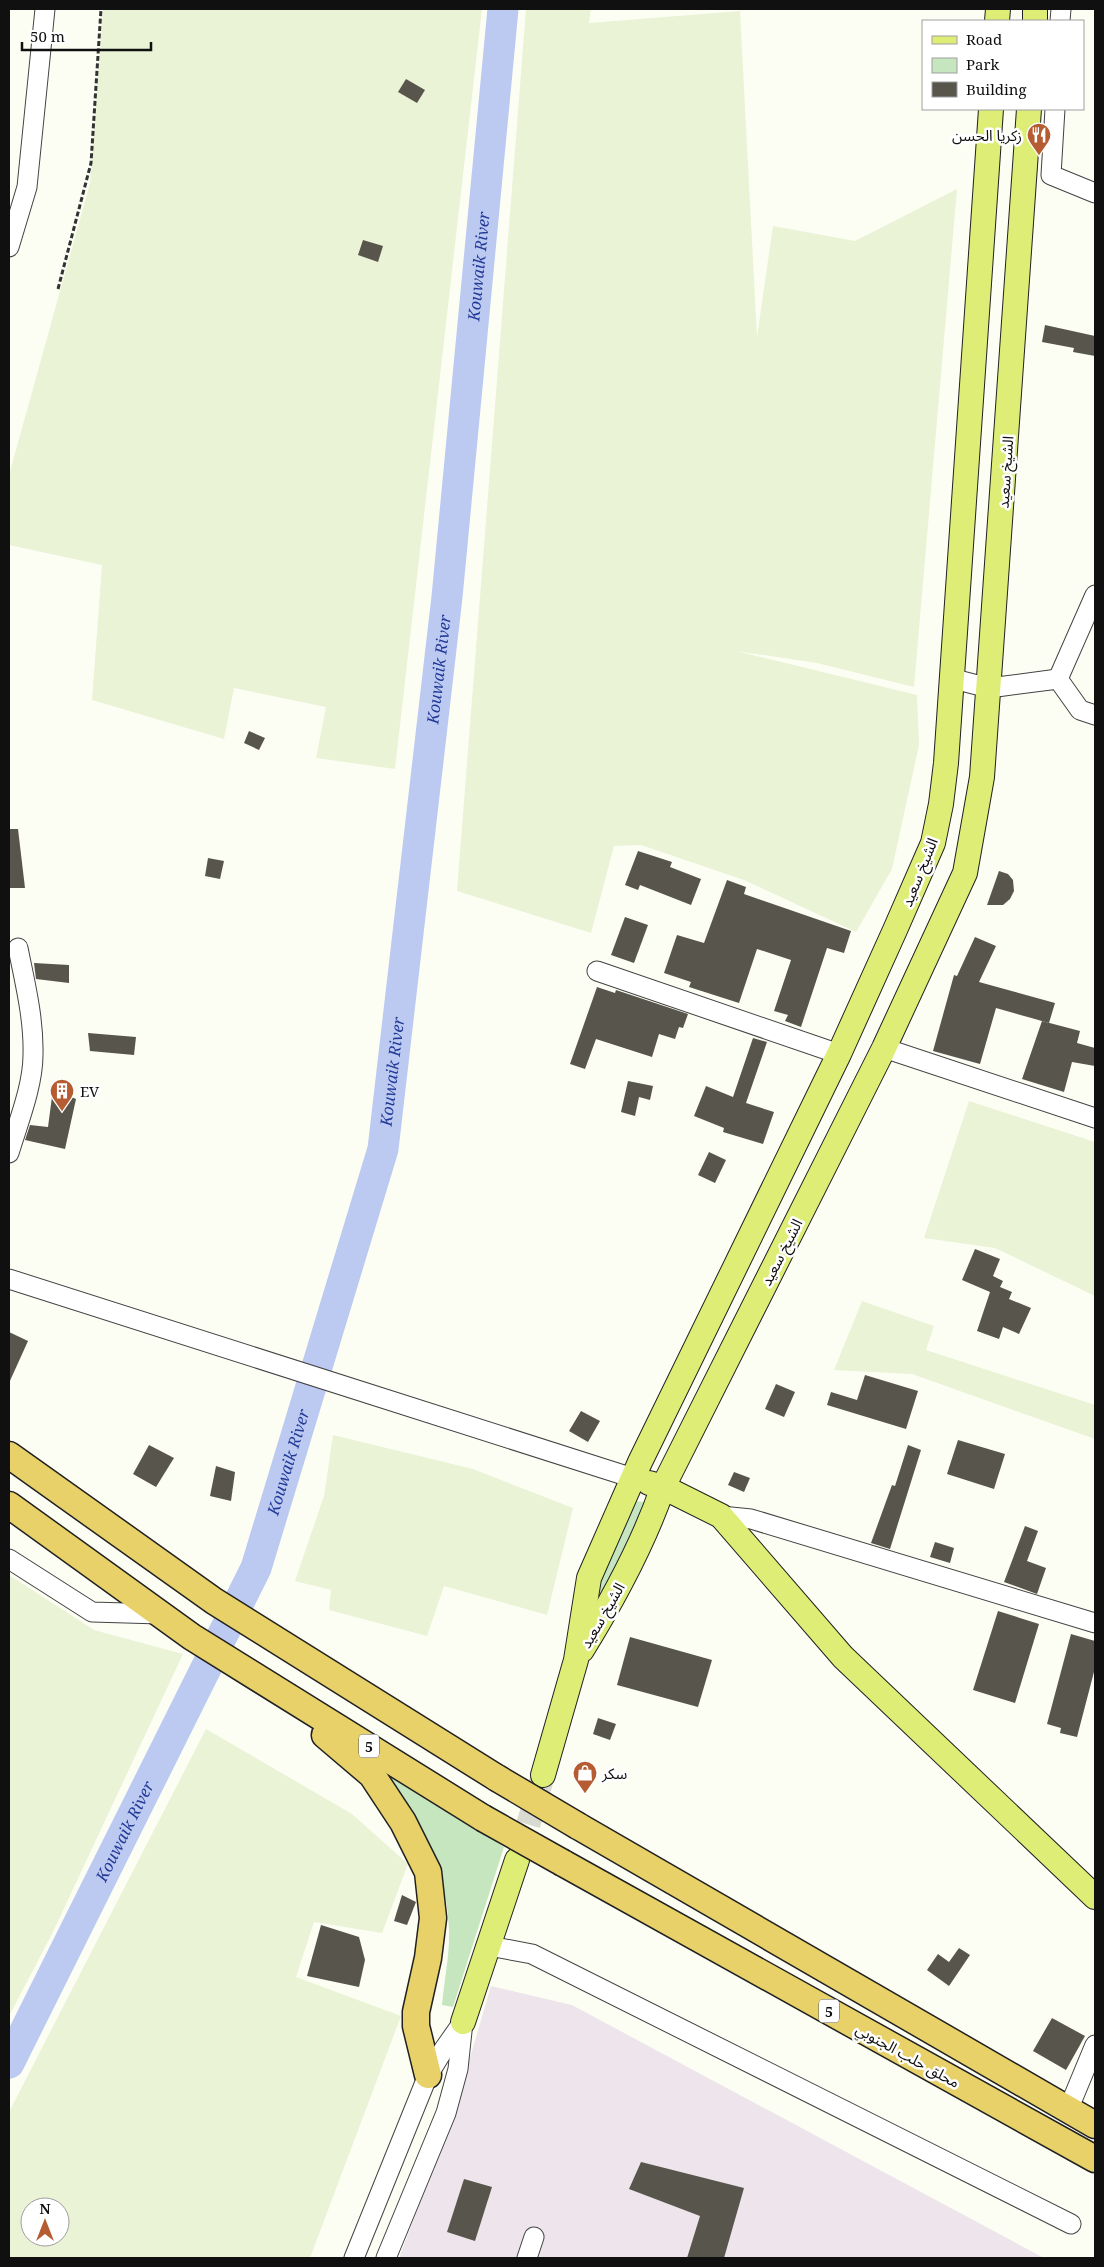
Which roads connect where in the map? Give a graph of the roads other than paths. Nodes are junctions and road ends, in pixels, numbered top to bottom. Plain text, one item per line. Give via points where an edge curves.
1 (45, 9) edge
2 (992, 110) edge
3 (1029, 110) edge
4 (1055, 110) edge
5 (1095, 193) edge
6 (9, 247) edge
7 (1095, 595) edge
8 (950, 678) junction
9 (1058, 679) junction
10 (989, 688) junction
11 (1095, 715) edge
12 (18, 948) dead end
13 (597, 971) dead end
14 (884, 1048) junction
15 (839, 1054) junction
16 (1095, 1118) edge
17 (9, 1153) edge
18 (9, 1279) edge
19 (9, 1455) edge
20 (633, 1478) junction
21 (663, 1487) junction
22 (9, 1505) edge
23 (721, 1516) junction
24 (9, 1559) edge
25 (160, 1614) junction
26 (1095, 1622) edge
27 (576, 1660) junction
28 (254, 1675) junction
29 (543, 1774) tunnel mouth
30 (517, 1860) tunnel mouth
31 (1095, 1897) edge
32 (489, 1946) junction
33 (464, 2022) junction
34 (1095, 2045) edge
35 (428, 2075) junction
36 (1068, 2110) junction
37 (1095, 2125) edge
38 (1095, 2159) edge
39 (1071, 2224) dead end
40 (534, 2237) dead end
41 (354, 2258) edge
42 (386, 2258) edge
43 (527, 2258) edge

1 - 6 street via 27,187
2 - 8 main road, الشيخ سعيد
3 - 10 main road, الشيخ سعيد
4 - 5 street via 1051,175
7 - 9 street
8 - 10 street
8 - 15 main road, الشيخ سعيد via 945,771 933,843
9 - 10 street
9 - 11 street via 1080,710
10 - 14 main road, الشيخ سعيد via 982,777 965,873
12 - 17 street via 34,1056 25,1101
13 - 15 street
14 - 16 street
14 - 21 main road, الشيخ سعيد
15 - 20 main road, الشيخ سعيد
18 - 20 street
19 - 36 highway, 5, bridge via 214,1601 497,1778
20 - 21 main road
20 - 27 main road, الشيخ سعيد via 589,1578
21 - 23 main road
21 - 27 main road, الشيخ سعيد via 655,1512 616,1596
22 - 25 highway, 5
23 - 26 street via 751,1519
23 - 31 main road via 843,1657
24 - 25 street via 92,1612
25 - 28 highway, 5
27 - 29 main road
28 - 35 highway via 372,1775 404,1822 428,1872 433,1918 416,2012
28 - 38 highway, محلق حلب الجنوبي / 5, bridge via 483,1818
30 - 32 main road
32 - 33 main road
32 - 39 street via 532,1954
33 - 35 street
33 - 42 street via 449,2106
34 - 36 street
35 - 41 street
36 - 37 highway, 5
40 - 43 street

